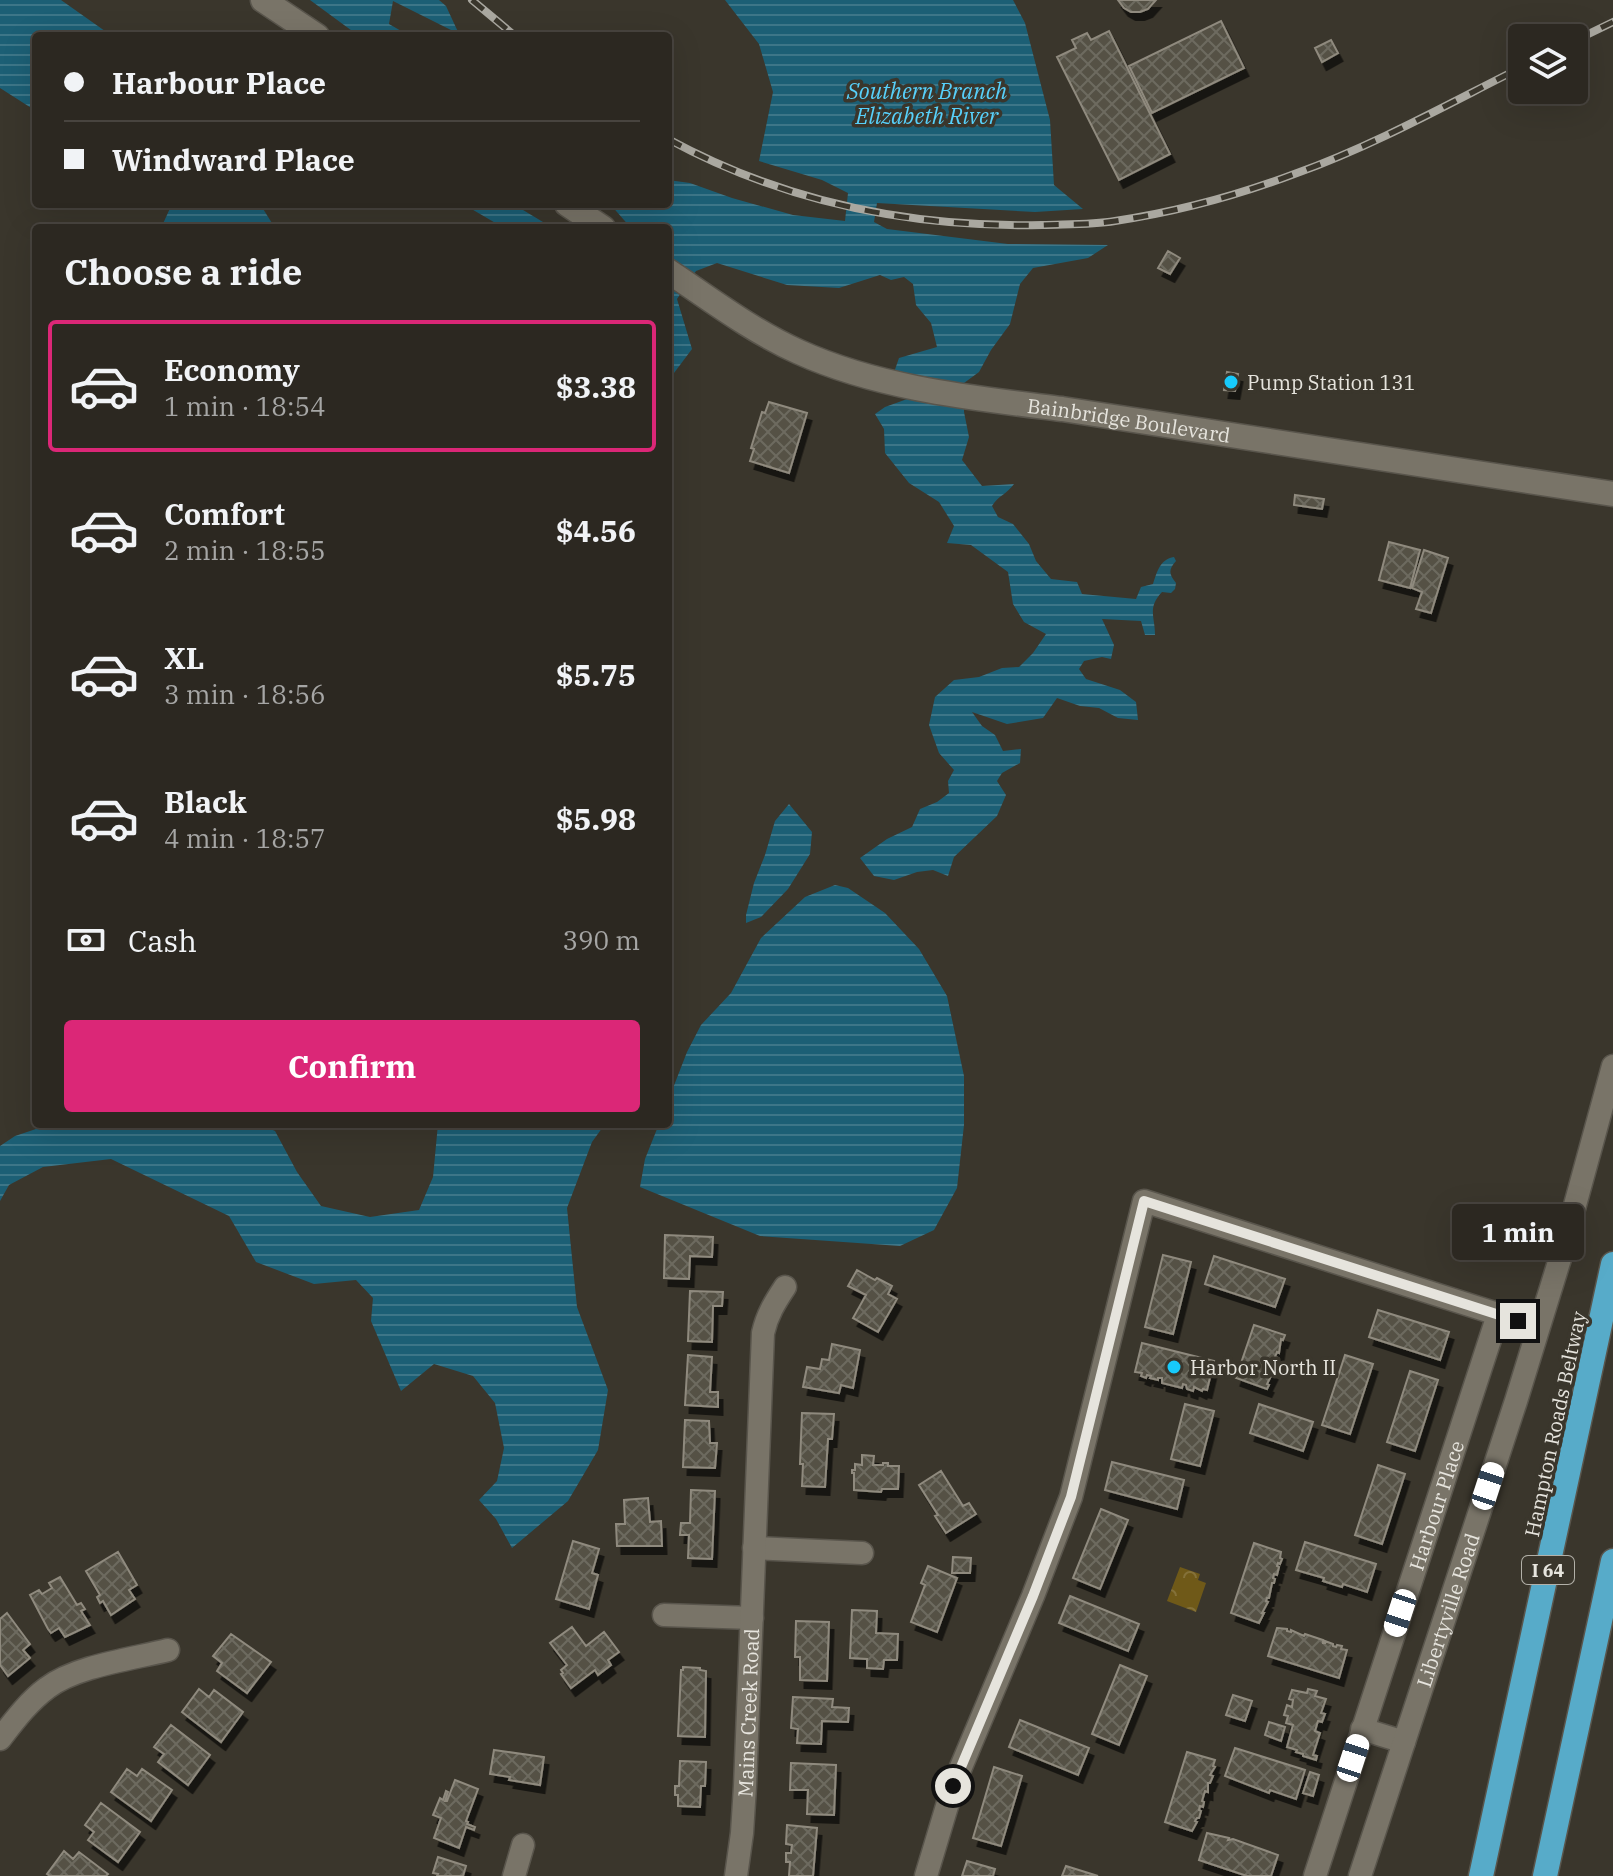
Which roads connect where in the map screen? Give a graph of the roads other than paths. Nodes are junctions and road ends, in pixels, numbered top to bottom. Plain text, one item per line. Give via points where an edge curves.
1 (263, 0) edge
2 (311, 32) edge
3 (573, 208) edge
4 (597, 224) edge
5 (678, 278) edge
6 (1613, 494) edge
7 (1613, 1066) edge
8 (1613, 1264) edge
9 (785, 1287) dead end
10 (1498, 1315) junction
11 (1538, 1327) junction
12 (754, 1548) junction
13 (862, 1553) dead end
14 (1613, 1561) edge
15 (664, 1615) dead end
16 (752, 1618) junction
17 (168, 1650) dead end
18 (1362, 1729) junction
19 (0, 1739) edge
20 (1404, 1742) junction
21 (523, 1845) dead end
22 (514, 1876) edge
23 (736, 1876) edge
24 (926, 1876) edge
25 (1315, 1876) edge
26 (1360, 1876) edge
27 (1481, 1876) edge
28 (1545, 1876) edge

1 - 2 main road
3 - 4 main road
5 - 6 main road, Bainbridge Boulevard via 796,350 925,389
7 - 11 street, Libertyville Road
8 - 27 highway, Hampton Roads Beltway / I 64
9 - 12 street, Mains Creek Road via 763,1333
10 - 11 street
10 - 18 street, Harbour Place
10 - 24 street via 1144,1201 1071,1497 953,1786
11 - 20 street, Libertyville Road
12 - 13 street
12 - 16 street, Mains Creek Road
14 - 28 highway
15 - 16 street
16 - 23 street, Mains Creek Road
17 - 19 street via 74,1673 47,1688
18 - 20 street
18 - 25 street, Harbour Place
20 - 26 street, Libertyville Road
21 - 22 street

